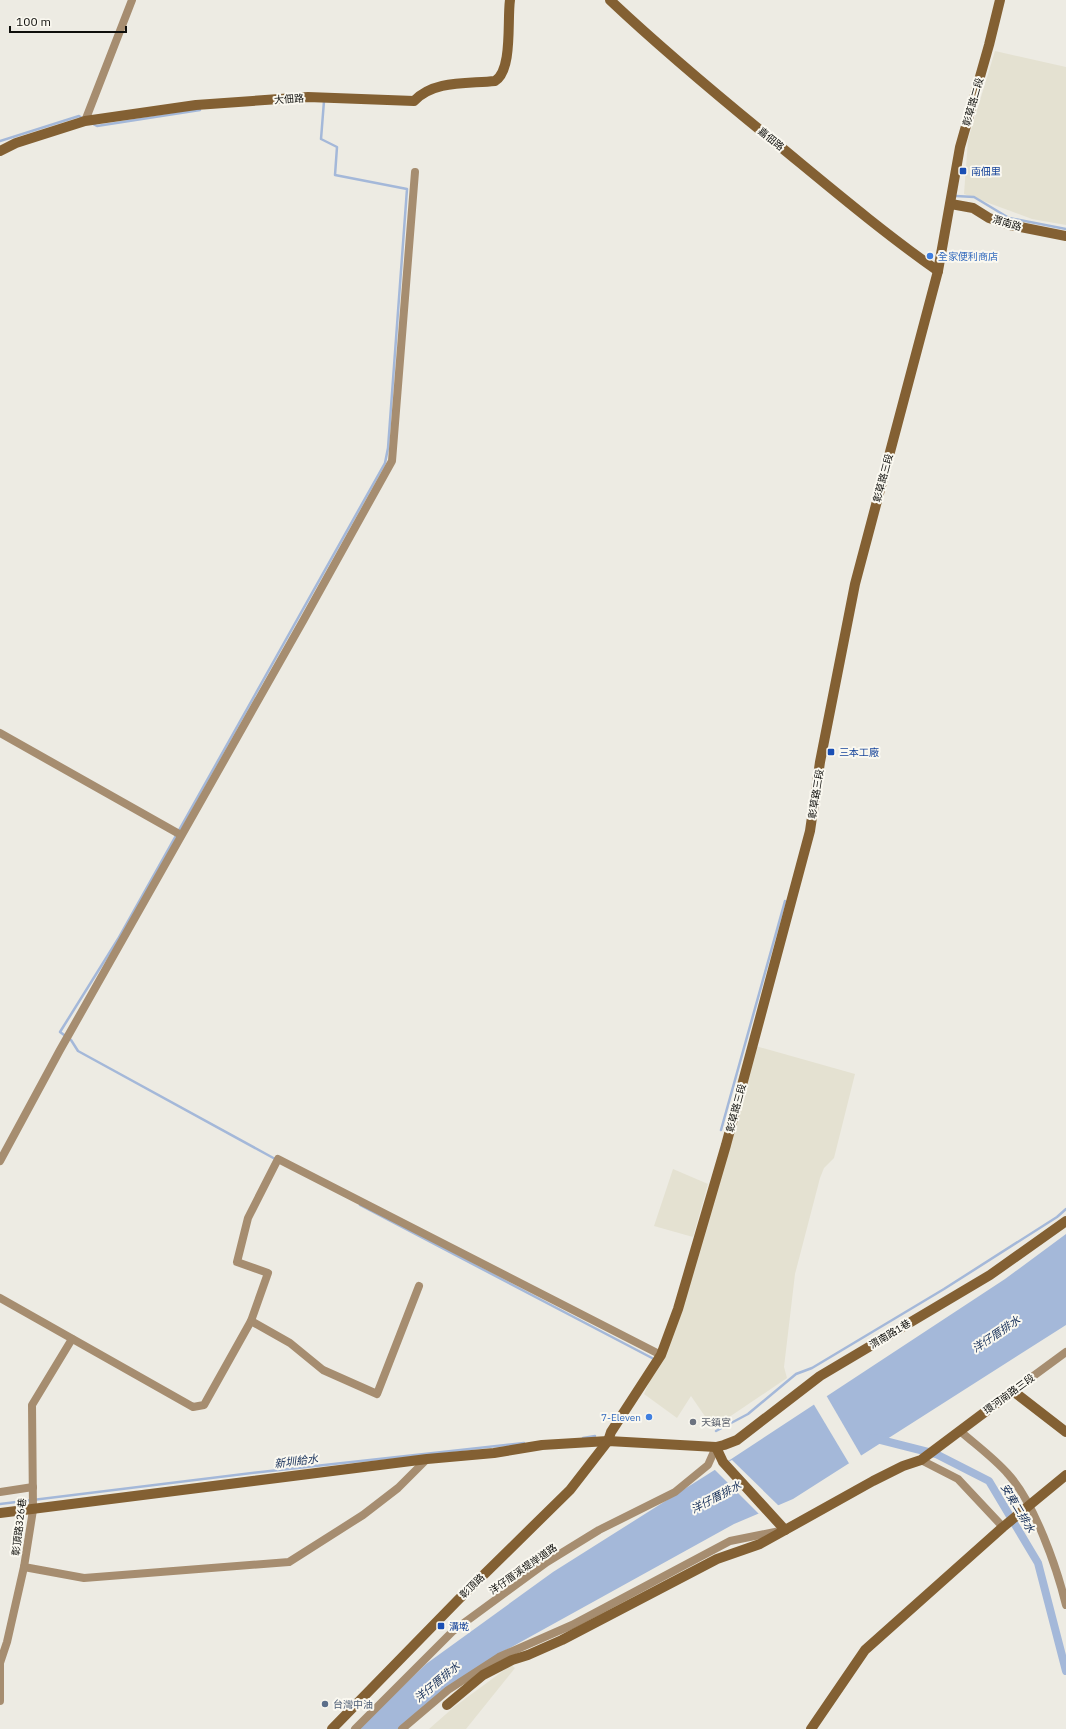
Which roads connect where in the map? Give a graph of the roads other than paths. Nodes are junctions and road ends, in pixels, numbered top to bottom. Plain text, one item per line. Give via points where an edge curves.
1 (132, 0) edge
2 (510, 0) edge
3 (610, 0) edge
4 (1000, 0) edge
5 (85, 121) junction
6 (0, 151) edge
7 (415, 172) dead end
8 (951, 204) junction
9 (1066, 236) edge
10 (938, 271) junction
11 (0, 733) edge
12 (181, 835) junction
13 (0, 1161) edge
14 (1066, 1221) edge
15 (419, 1286) dead end
16 (0, 1298) edge
17 (252, 1321) junction
18 (72, 1339) junction
19 (1066, 1352) edge
20 (661, 1354) junction
21 (1013, 1391) junction
22 (1066, 1432) edge
23 (956, 1433) junction
24 (610, 1436) junction
25 (716, 1448) junction
26 (428, 1459) junction
27 (921, 1460) junction
28 (1066, 1475) edge
29 (0, 1492) edge
30 (33, 1492) junction
31 (33, 1508) junction
32 (1027, 1509) junction
33 (0, 1513) edge
34 (1005, 1526) junction
35 (785, 1530) junction
36 (24, 1567) junction
37 (1066, 1605) edge
38 (0, 1701) edge
39 (447, 1704) dead end
40 (332, 1729) edge
41 (355, 1729) edge
42 (402, 1729) edge
43 (811, 1729) edge

1 - 5 street
2 - 5 street, 大佃路 via 505,69 495,81 436,87 414,101 308,97 196,105
3 - 10 street, 嘉佃路 via 644,33 847,202
4 - 8 street, 彰草路二段 via 960,147
5 - 6 street, 大佃路 via 16,143
7 - 12 street via 392,461
8 - 9 street, 渭南路 via 973,208 1010,226
8 - 10 street, 彰草路三段
10 - 20 street, 彰草路三段 via 855,584 808,838 726,1145 678,1309
11 - 12 street
12 - 13 street
14 - 25 street, 渭南路1巷 via 990,1275 820,1376 738,1440
15 - 17 street via 377,1394 323,1370 290,1343
16 - 18 street
17 - 18 street via 204,1405 193,1407
17 - 20 street via 268,1273 237,1262 248,1218 278,1159
18 - 30 street, 彰頂路326巷 via 32,1405
19 - 21 street, 環河南路三段
20 - 24 street, 彰頂路
21 - 22 street
21 - 23 street, 環河南路三段
23 - 27 street, 環河南路三段
23 - 32 street via 1009,1474
24 - 25 street
24 - 26 street via 494,1453
24 - 40 street, 彰頂路 via 570,1490
25 - 35 street via 723,1462
25 - 41 street, 洋仔厝溪堤岸道路 via 708,1465 675,1492 599,1530 547,1562 453,1631
26 - 31 street
26 - 36 street via 398,1488 363,1515 289,1562 84,1578
27 - 34 street via 958,1479
27 - 35 street, 環河南路三段 via 873,1481
28 - 32 street
29 - 30 street
30 - 31 street, 彰頂路326巷
31 - 33 street
31 - 36 street, 彰頂路326巷
32 - 34 street
32 - 37 street via 1058,1573
34 - 43 street via 865,1650
35 - 39 street, 環河南路三段 via 760,1544 716,1559 562,1640 512,1660 483,1676
35 - 42 street via 730,1541 572,1625 500,1657 448,1690
36 - 38 street, 彰頂路326巷 via 0,1663

